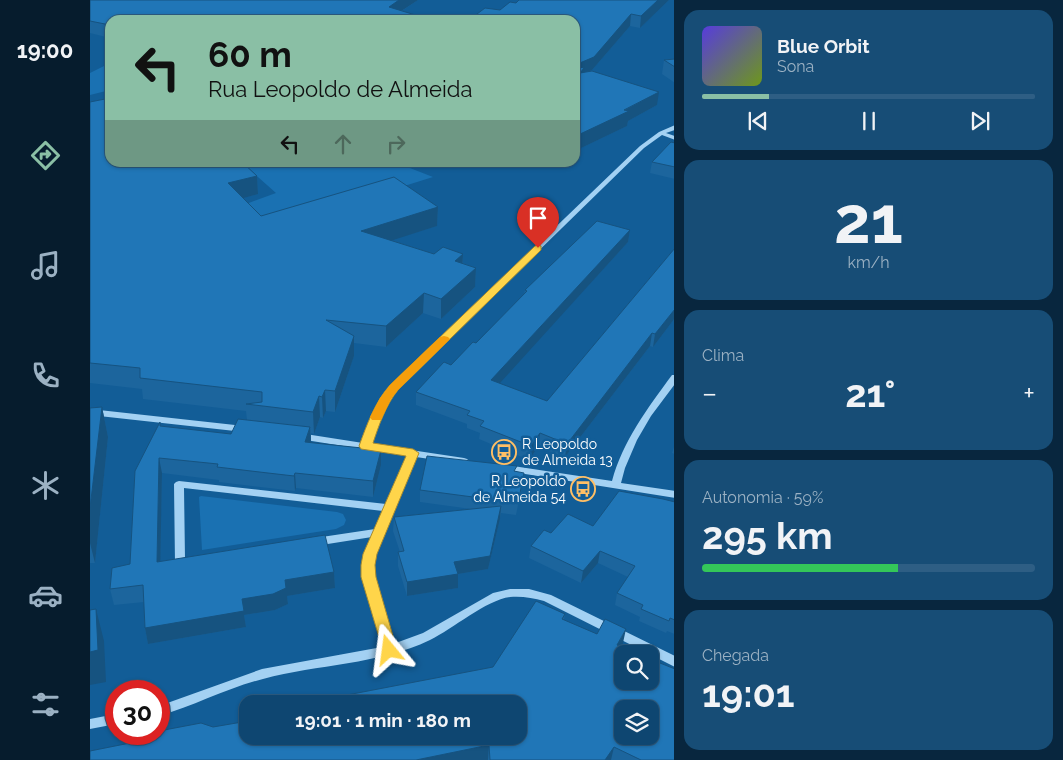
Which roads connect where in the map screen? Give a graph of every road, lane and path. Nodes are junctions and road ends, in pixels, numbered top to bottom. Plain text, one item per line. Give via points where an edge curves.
1 (674, 127) edge
2 (661, 133) junction
3 (674, 138) edge
4 (674, 377) edge
5 (90, 412) edge
6 (254, 430) edge
7 (293, 435) edge
8 (366, 446) junction
9 (413, 453) junction
10 (471, 462) edge
11 (500, 466) edge
12 (616, 484) junction
13 (674, 495) edge
14 (389, 508) junction
15 (380, 532) junction
16 (304, 544) edge
17 (199, 561) edge
18 (389, 650) junction
19 (674, 662) edge
20 (170, 708) edge
21 (105, 721) edge
22 (90, 724) edge

1 - 2 street
2 - 3 street
2 - 8 street via 642,147 394,387 379,410
4 - 12 street via 633,435
5 - 6 street
7 - 8 street
8 - 9 street
9 - 10 street
9 - 14 street
11 - 12 street
12 - 13 street
14 - 15 street
14 - 17 street via 179,484 180,564
15 - 16 street
15 - 18 street via 370,554 368,577
18 - 19 street via 427,636 493,597 520,593 547,598
18 - 20 street via 262,674
21 - 22 street

